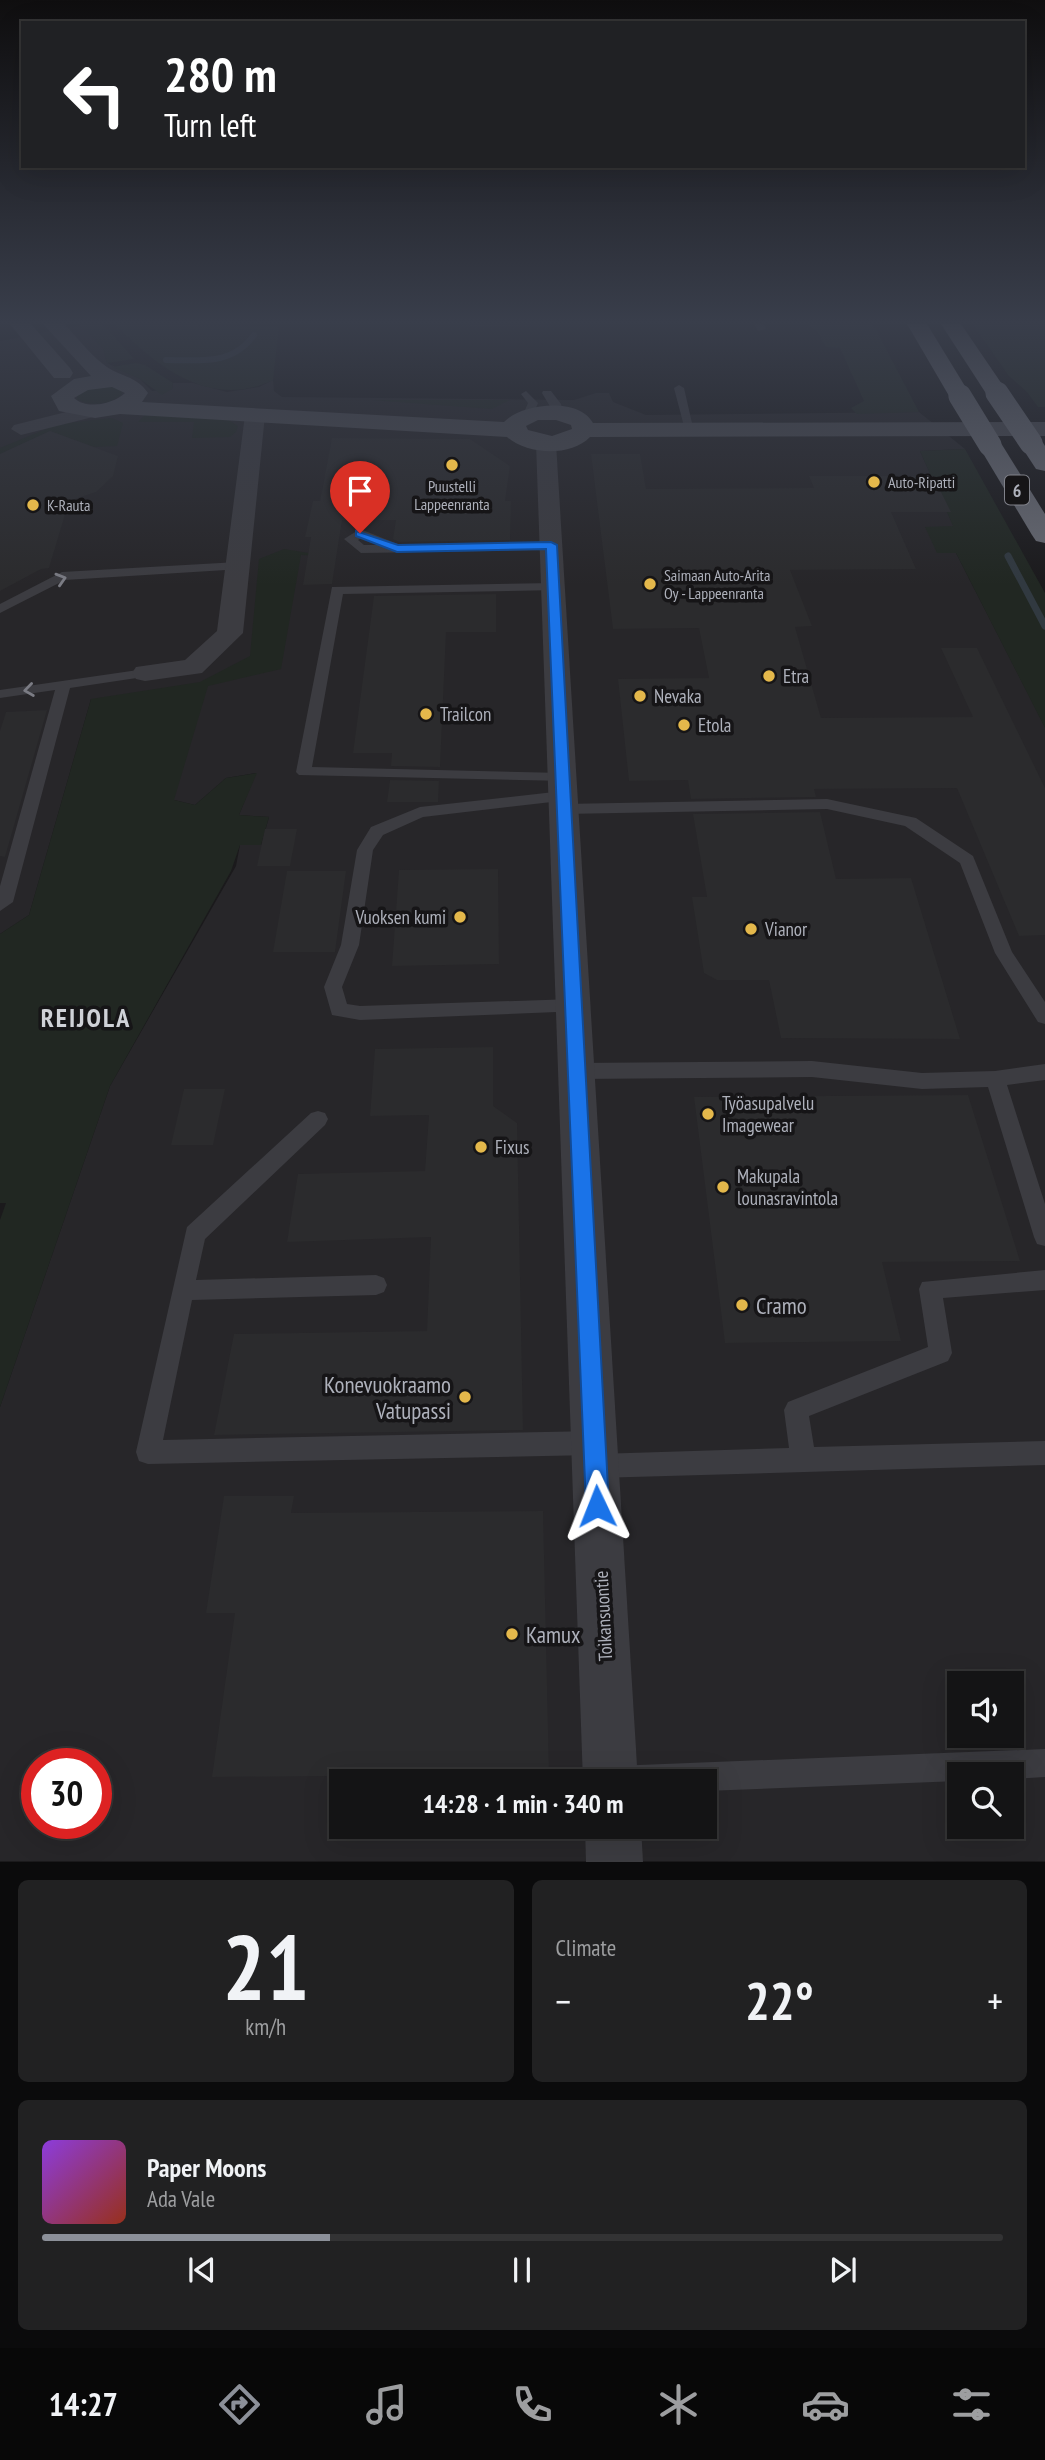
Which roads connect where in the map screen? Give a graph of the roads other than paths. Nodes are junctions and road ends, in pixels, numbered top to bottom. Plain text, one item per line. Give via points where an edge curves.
1 (45, 411) edge
2 (99, 411) edge
3 (154, 411) edge
4 (405, 411) edge
5 (685, 411) edge
6 (969, 411) edge
7 (1015, 411) edge
8 (256, 415) junction
9 (534, 416) junction
10 (21, 429) junction
11 (584, 430) junction
12 (690, 430) junction
13 (1038, 436) edge
14 (0, 439) edge
15 (1045, 464) edge
16 (1045, 535) edge
17 (551, 545) junction
18 (397, 548) dead end
19 (238, 566) junction
20 (553, 587) junction
21 (0, 608) edge
22 (145, 673) joint
23 (64, 685) junction
24 (0, 694) edge
25 (563, 794) junction
26 (0, 905) edge
27 (574, 1006) junction
28 (1045, 1017) edge
29 (576, 1071) junction
30 (1045, 1072) edge
31 (995, 1079) junction
32 (318, 1119) dead end
33 (1045, 1237) edge
34 (1045, 1280) edge
35 (376, 1285) dead end
36 (183, 1290) junction
37 (1045, 1453) edge
38 (596, 1455) junction
39 (803, 1459) junction
40 (1045, 1763) edge
41 (611, 1769) edge
42 (717, 1788) edge
43 (614, 1839) edge
44 (615, 1861) edge

1 - 10 street
2 - 10 street
3 - 8 main road
4 - 9 main road
5 - 12 lane
6 - 16 highway, 6, bridge
7 - 13 highway, 6, bridge
8 - 9 main road
8 - 19 street
9 - 11 main road via 575,417
9 - 11 main road via 575,438
9 - 17 street, Toikansuontie
10 - 14 street
11 - 12 main road
12 - 13 main road
13 - 15 highway, 6
17 - 18 lane
17 - 20 street, Toikansuontie
21 -> 19 lane via 62,576
19 - 22 street via 230,633 193,667
20 - 25 street, Toikansuontie
20 - 25 lane via 337,590 304,772
22 - 23 lane
23 -> 24 lane
23 - 26 lane
25 - 27 street, Toikansuontie
25 - 27 lane via 420,812 377,831 365,850 349,945 333,987 339,1010 360,1013
25 - 28 lane via 827,804 910,822 967,860 1004,953
27 - 29 street, Toikansuontie
29 - 31 lane via 811,1069 922,1081
29 - 38 street, Toikansuontie
30 - 31 lane
31 - 33 lane
32 - 36 lane via 195,1234
34 - 39 lane via 930,1289 940,1353 796,1410
35 - 36 lane
36 - 38 lane via 148,1452
37 - 39 lane
38 - 39 lane
38 - 41 street, Toikansuontie
40 - 42 lane
43 - 44 street, Toikansuontie

